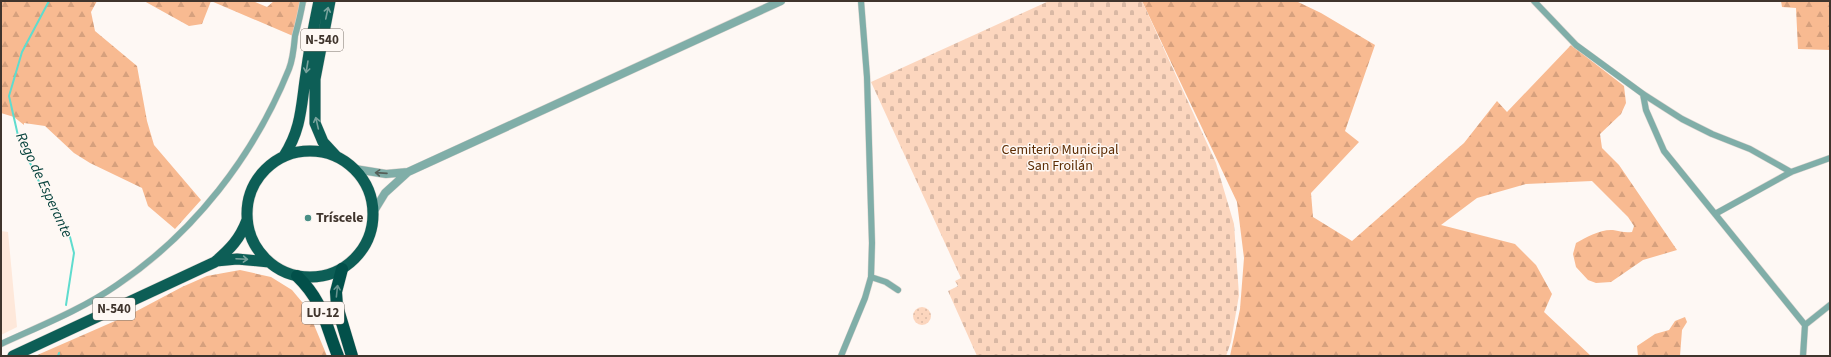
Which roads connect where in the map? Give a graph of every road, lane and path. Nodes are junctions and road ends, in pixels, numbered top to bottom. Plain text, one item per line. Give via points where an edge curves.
1 (303, 1) edge
2 (319, 1) edge
3 (330, 1) edge
4 (781, 1) edge
5 (861, 1) edge
6 (1534, 1) edge
7 (1643, 94) junction
8 (284, 156) junction
9 (336, 156) junction
10 (1830, 158) edge
11 (355, 169) junction
12 (408, 172) junction
13 (1791, 172) junction
14 (374, 211) junction
15 (1714, 214) junction
16 (247, 220) junction
17 (215, 262) junction
18 (269, 262) junction
19 (342, 269) junction
20 (297, 276) junction
21 (871, 277) junction
22 (898, 290) dead end
23 (1830, 305) edge
24 (1805, 325) junction
25 (1, 344) edge
26 (14, 356) edge
27 (338, 356) edge
28 (352, 356) edge
29 (841, 356) edge
30 (1803, 356) edge

1 - 25 street via 289,68 272,105 247,152 222,187 191,223 159,254 116,286 80,307
2 -> 8 highway, N-540 via 299,127
9 -> 3 highway, N-540 via 323,142 315,123 315,79
4 - 12 street
5 - 21 street via 867,77
6 - 7 street via 1576,45
7 - 13 street via 1682,119 1750,149
7 - 15 street via 1646,110 1664,151
8 - 9 highway, N-540 via 301,151 319,151
8 - 16 highway, N-540 via 268,167 256,182 248,200
9 - 11 highway, N-540
10 - 13 street
12 -> 11 street via 386,174
11 - 14 highway, N-540 via 368,188
12 - 14 street via 386,193
13 - 15 street
14 - 19 highway, N-540 via 372,228 366,244 356,258
15 - 24 street
16 - 17 highway, N-540 via 242,234 232,248
16 - 18 highway, N-540 via 258,250
17 -> 18 highway, N-540 via 237,258
17 - 26 highway, N-540
18 - 20 highway, N-540 via 282,271
19 - 20 highway, N-540 via 328,275
28 -> 19 highway, LU-12 via 337,306 336,292
20 - 27 highway, LU-12 via 314,294
21 - 22 street via 886,282
21 - 29 street
23 - 24 street
24 - 30 street

